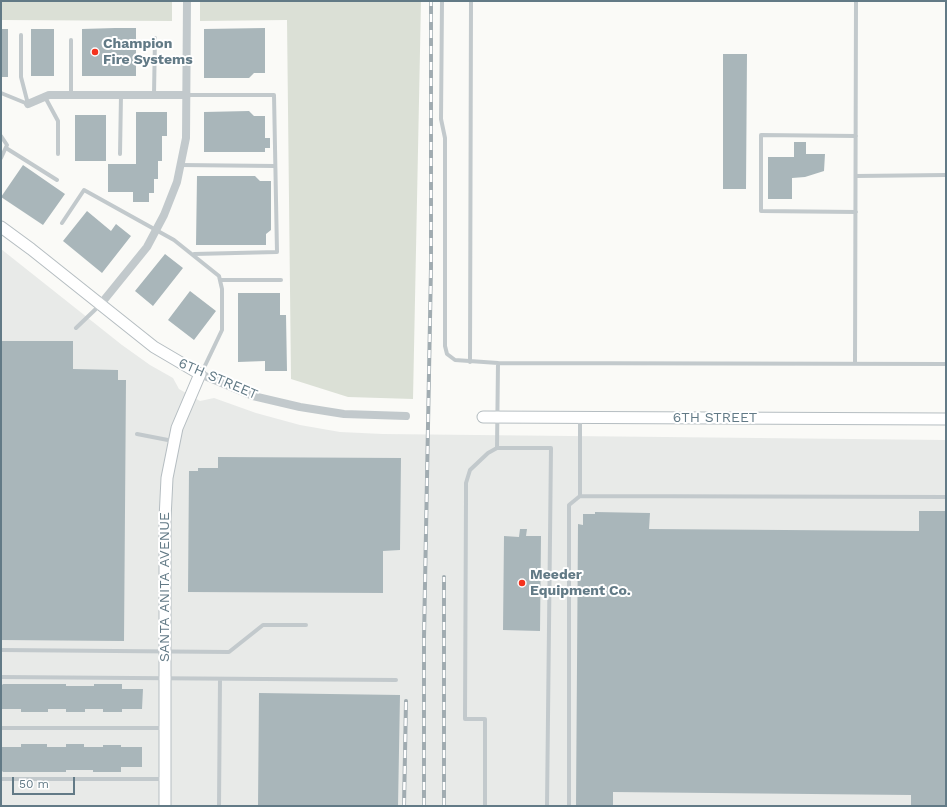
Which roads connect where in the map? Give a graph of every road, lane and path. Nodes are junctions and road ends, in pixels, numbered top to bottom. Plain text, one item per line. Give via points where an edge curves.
1 (187, 1) edge
2 (442, 1) edge
3 (471, 1) edge
4 (856, 1) edge
5 (21, 35) dead end
6 (155, 38) dead end
7 (71, 40) dead end
8 (1, 93) edge
9 (154, 94) junction
10 (71, 95) junction
11 (120, 95) junction
12 (187, 95) junction
13 (45, 97) junction
14 (28, 104) junction
15 (1, 136) edge
16 (856, 136) junction
17 (6, 148) junction
18 (58, 154) dead end
19 (120, 154) dead end
20 (1, 158) edge
21 (181, 165) junction
22 (275, 166) junction
23 (946, 175) edge
24 (856, 176) junction
25 (57, 180) dead end
26 (856, 212) junction
27 (62, 223) dead end
28 (1, 227) edge
29 (157, 231) junction
30 (194, 254) junction
31 (220, 280) junction
32 (281, 280) dead end
33 (100, 305) junction
34 (76, 328) dead end
35 (470, 362) junction
36 (498, 363) junction
37 (856, 364) junction
38 (946, 364) edge
39 (200, 374) junction
40 (406, 416) dead end
41 (483, 417) dead end
42 (498, 417) junction
43 (580, 418) junction
44 (946, 419) edge
45 (137, 434) dead end
46 (173, 441) junction
47 (497, 448) junction
48 (580, 496) junction
49 (946, 497) edge
50 (306, 625) dead end
51 (1, 650) edge
52 (165, 651) junction
53 (1, 677) edge
54 (165, 679) junction
55 (220, 680) junction
56 (396, 680) dead end
57 (1, 728) edge
58 (165, 728) junction
59 (1, 779) edge
60 (165, 779) junction
61 (165, 806) edge
62 (219, 806) edge
63 (485, 806) edge
64 (547, 806) edge
65 (569, 806) edge

1 - 12 street
2 - 35 lane via 441,119 444,138 445,346 447,354 455,360
3 - 35 lane
4 - 16 lane
5 - 14 lane via 21,77
6 - 9 lane
7 - 10 lane
8 - 14 lane
9 - 11 street
9 - 12 street
10 - 11 street
10 - 13 street
11 - 19 lane
12 - 21 street via 186,138
12 - 22 lane via 274,95
13 - 14 street
13 - 18 lane via 58,121
15 - 17 lane via 7,145
16 - 24 lane
16 - 26 lane via 761,135 761,211
17 - 20 lane
17 - 25 lane
21 - 22 lane
21 - 29 street via 171,199
22 - 30 lane via 276,252
23 - 24 lane
24 - 26 lane
26 - 37 lane
27 - 29 lane via 84,190
28 - 33 street, 6TH STREET
29 - 30 lane
29 - 33 street via 138,260
30 - 31 lane via 219,276
31 - 32 lane
31 - 39 lane via 222,330
33 - 34 lane
33 - 39 street, 6TH STREET via 154,347
35 - 36 lane
36 - 37 lane
36 - 42 lane
37 - 38 lane
39 - 40 street, 6TH STREET via 253,396 300,407 344,414
39 - 46 street, SANTA ANITA AVENUE
41 - 42 street, 6TH STREET
42 - 43 street, 6TH STREET
42 - 47 lane
43 - 44 street, 6TH STREET
43 - 48 lane
45 - 46 lane
46 - 52 street, SANTA ANITA AVENUE via 166,498
47 - 63 lane via 470,470 466,483 465,719 485,720
47 - 64 lane via 551,448
48 - 49 lane
48 - 65 lane via 569,505
50 - 52 lane via 263,625 229,652
51 - 52 lane
52 - 54 street, SANTA ANITA AVENUE
53 - 54 lane
54 - 55 lane
54 - 58 street, SANTA ANITA AVENUE
55 - 56 lane
55 - 62 lane
57 - 58 lane
58 - 60 street, SANTA ANITA AVENUE
59 - 60 lane
60 - 61 street, SANTA ANITA AVENUE

